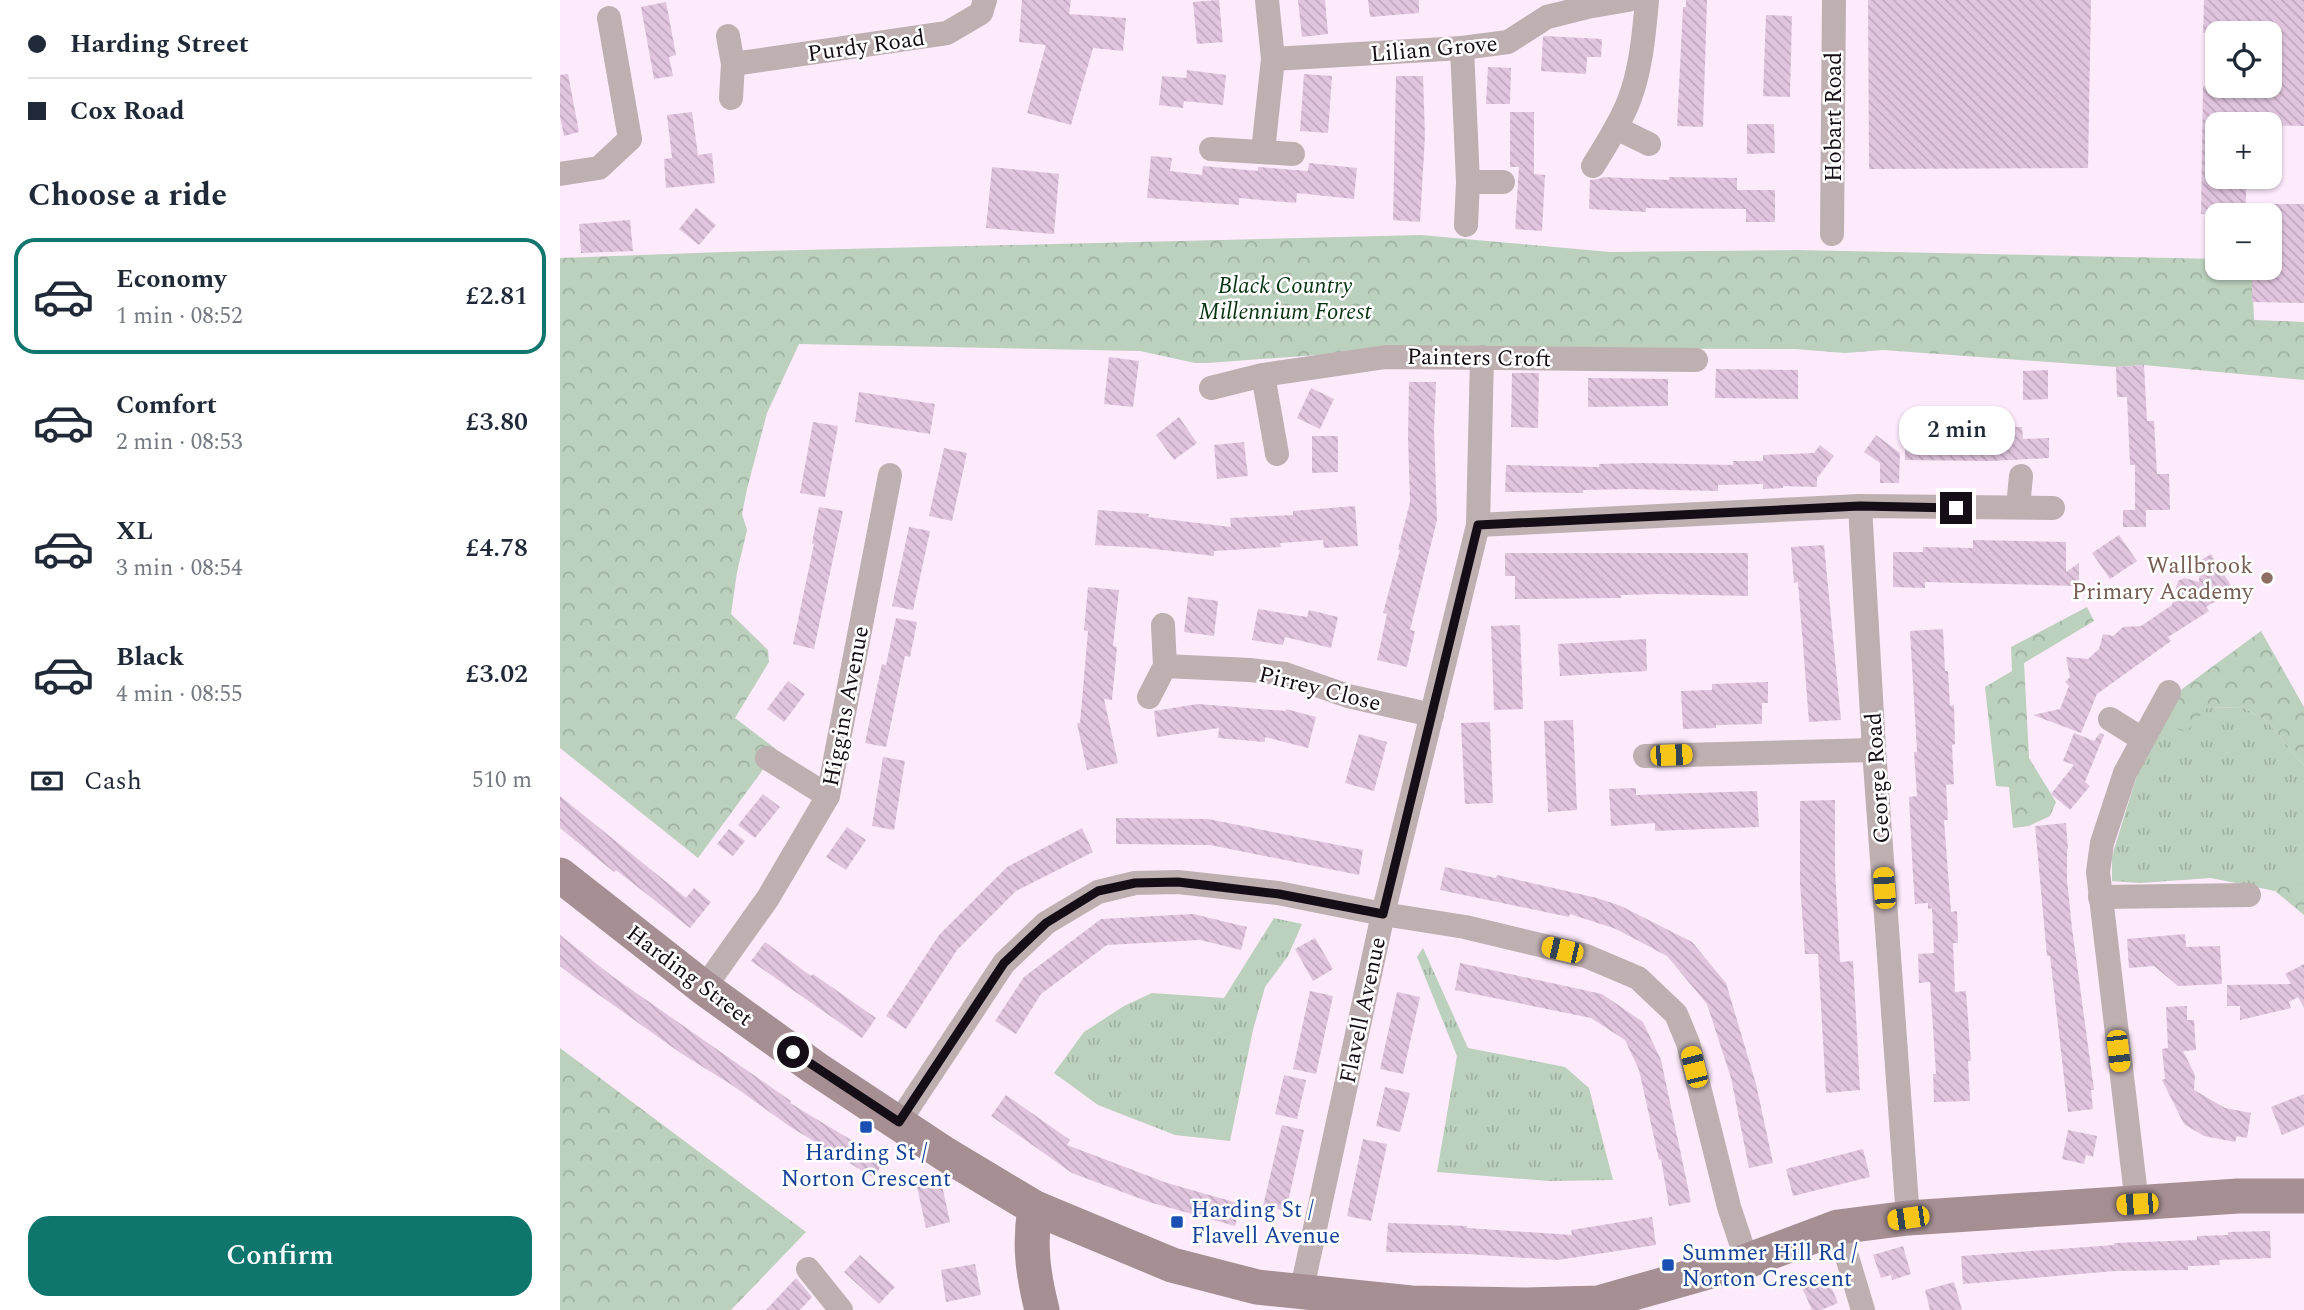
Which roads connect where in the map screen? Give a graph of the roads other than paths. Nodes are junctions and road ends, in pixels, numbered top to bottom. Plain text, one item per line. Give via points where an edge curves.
1 (985, 0) edge
2 (1267, 0) edge
3 (1628, 0) edge
4 (1647, 0) edge
5 (1834, 0) edge
6 (609, 18) dead end
7 (728, 36) dead end
8 (1462, 48) junction
9 (1273, 59) junction
10 (733, 64) junction
11 (731, 98) dead end
12 (1616, 128) junction
13 (1649, 144) dead end
14 (1210, 149) dead end
15 (1263, 151) junction
16 (1293, 153) dead end
17 (1593, 166) dead end
18 (560, 174) edge
19 (1468, 181) junction
20 (1503, 182) dead end
21 (1466, 225) dead end
22 (1832, 234) dead end
23 (1482, 357) junction
24 (1696, 360) dead end
25 (1263, 375) junction
26 (1211, 388) dead end
27 (1277, 454) dead end
28 (890, 475) dead end
29 (2021, 476) dead end
30 (1860, 506) junction
31 (2018, 507) junction
32 (2053, 508) dead end
33 (1478, 525) junction
34 (1163, 625) dead end
35 (1165, 666) junction
36 (2169, 692) dead end
37 (1149, 697) dead end
38 (1432, 715) junction
39 (2110, 719) dead end
40 (2142, 739) junction
41 (1874, 750) junction
42 (1645, 756) dead end
43 (767, 758) dead end
44 (828, 796) junction
45 (560, 875) edge
46 (2249, 895) dead end
47 (2100, 897) junction
48 (1383, 914) junction
49 (704, 988) junction
50 (899, 1122) junction
51 (2304, 1196) edge
52 (2137, 1204) junction
53 (1035, 1208) junction
54 (1908, 1218) junction
55 (1838, 1227) junction
56 (1747, 1261) junction
57 (808, 1269) dead end
58 (1301, 1293) junction
59 (841, 1310) edge
60 (1042, 1310) edge
61 (1863, 1310) edge

1 - 10 street, Purdy Road via 981,13 947,33
2 - 9 street
3 - 8 street, Lilian Grove via 1547,17 1508,42
4 - 12 street via 1636,79
5 - 22 street, Hobart Road
6 - 18 street via 630,139 599,168
7 - 10 street
8 - 9 street, Lilian Grove
8 - 19 street
9 - 15 street
10 - 11 street
12 - 13 street
12 - 17 street
14 - 15 street
15 - 16 street
19 - 20 street
19 - 21 street
23 - 24 street, Painters Croft
23 - 25 street, Painters Croft via 1386,357
23 - 33 street, Flavell Avenue
25 - 26 street, Painters Croft
25 - 27 street
28 - 44 street, Higgins Avenue
29 - 31 street
30 - 31 street
30 - 33 street
30 - 41 street, George Road
31 - 32 street
33 - 38 street, Flavell Avenue
34 - 35 street
35 - 37 street
35 - 38 street, Pirrey Close via 1285,674 1348,696
36 - 40 street
38 - 48 street, Flavell Avenue
39 - 40 street
40 - 47 street via 2125,773 2102,843
41 - 42 street
41 - 54 street, George Road
43 - 44 street
44 - 49 street, Higgins Avenue via 768,898
45 - 49 main road, Harding Street
46 - 47 street
47 - 52 street
48 - 50 street via 1279,894 1178,882 1135,883 1098,891 1046,923 1004,963
48 - 56 street via 1465,927 1586,956 1638,978 1654,992 1676,1014 1688,1043
48 - 58 street, Flavell Avenue
49 - 50 main road, Harding Street
50 - 53 main road, Harding Street
51 - 52 main road, Harding Street
52 - 54 main road, Harding Street
53 - 58 main road, Harding Street via 1172,1265
53 - 60 main road via 1032,1270
54 - 55 main road, Harding Street
55 - 56 main road, Harding Street
55 - 61 street
56 - 58 main road, Harding Street via 1598,1303 1411,1303
57 - 59 street

